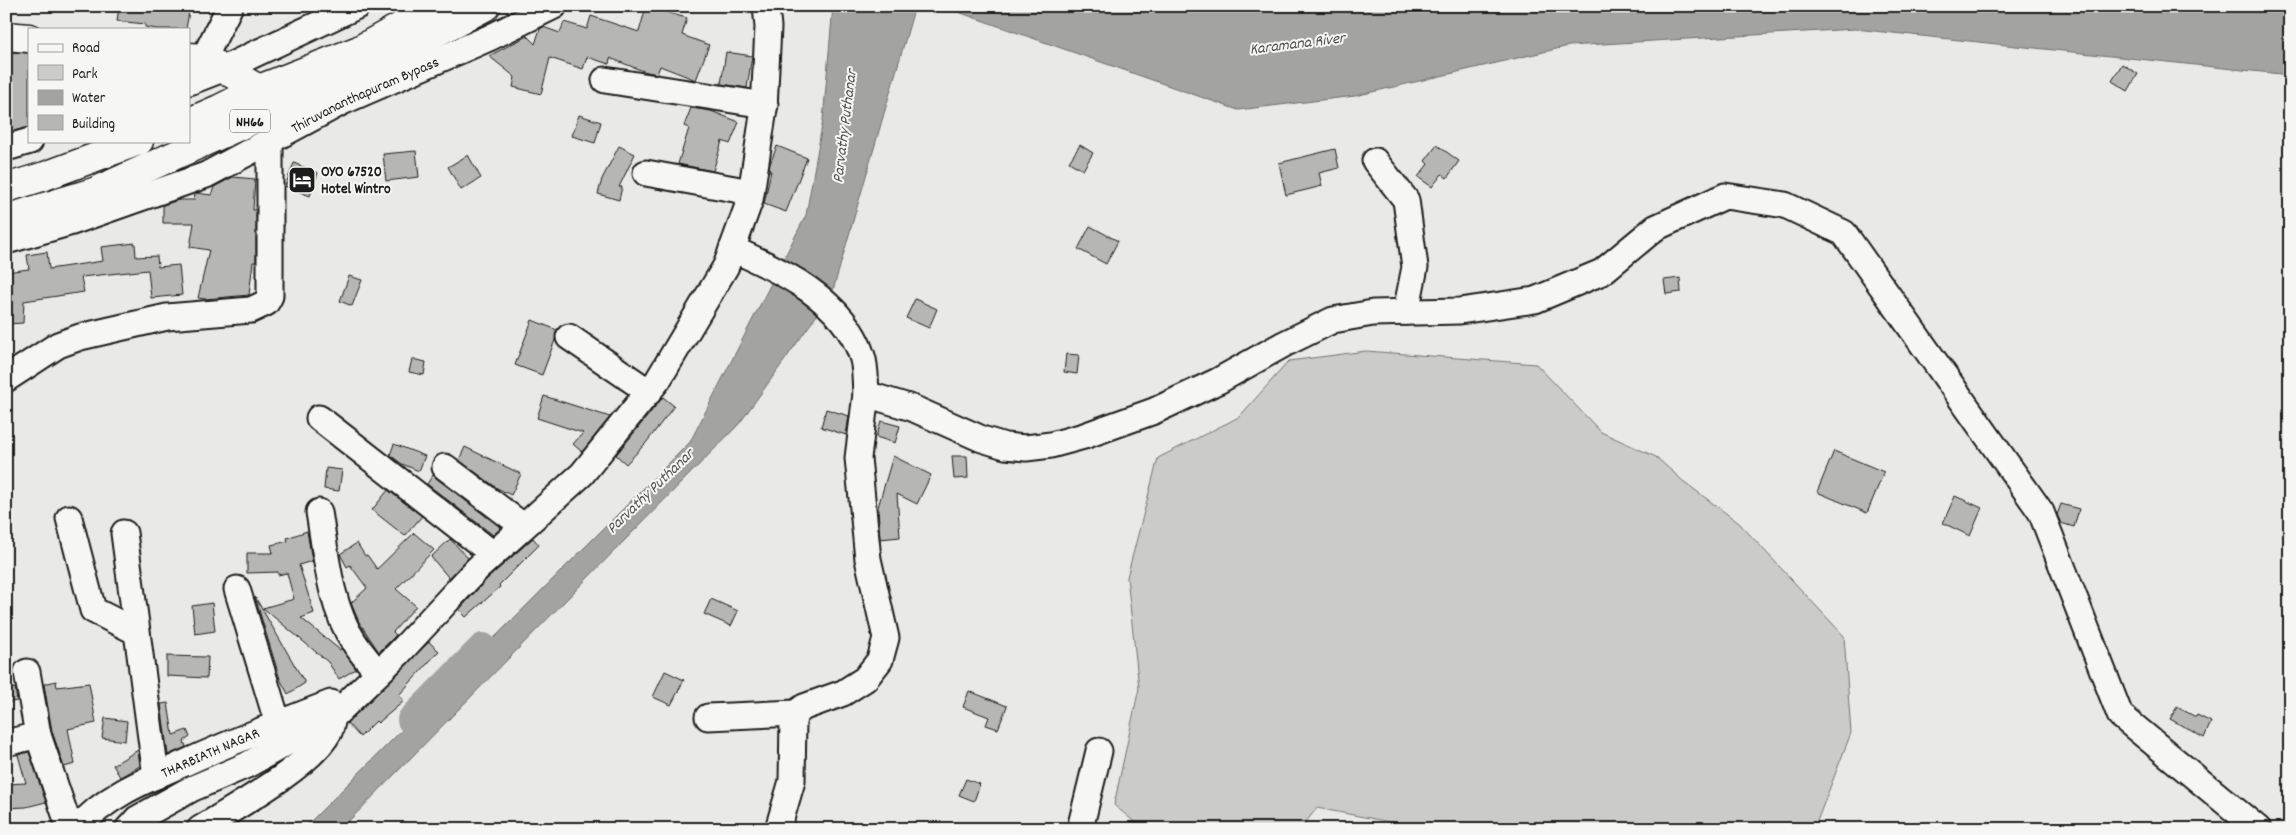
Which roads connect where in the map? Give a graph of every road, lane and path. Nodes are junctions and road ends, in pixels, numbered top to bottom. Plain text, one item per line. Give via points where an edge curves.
1 (230, 6) edge
2 (357, 6) edge
3 (437, 6) edge
4 (486, 6) edge
5 (554, 6) edge
6 (766, 6) edge
7 (6, 36) edge
8 (28, 38) edge
9 (206, 61) edge
10 (605, 80) dead end
11 (190, 81) edge
12 (259, 89) junction
13 (764, 105) junction
14 (190, 122) edge
15 (270, 140) junction
16 (28, 142) edge
17 (137, 142) edge
18 (6, 148) edge
19 (1375, 161) dead end
20 (646, 172) dead end
21 (6, 188) edge
22 (751, 192) junction
23 (6, 219) edge
24 (6, 241) edge
25 (732, 249) junction
26 (1406, 312) junction
27 (569, 338) dead end
28 (6, 379) edge
29 (649, 392) junction
30 (866, 394) junction
31 (319, 418) dead end
32 (445, 467) dead end
33 (319, 512) dead end
34 (69, 518) dead end
35 (523, 526) junction
36 (124, 533) dead end
37 (492, 554) junction
38 (236, 589) dead end
39 (137, 632) junction
40 (27, 672) dead end
41 (378, 673) junction
42 (354, 695) junction
43 (796, 712) junction
44 (332, 717) junction
45 (708, 717) dead end
46 (278, 724) junction
47 (38, 735) junction
48 (6, 743) edge
49 (1099, 751) dead end
50 (156, 776) junction
51 (70, 829) edge
52 (77, 829) edge
53 (128, 829) edge
54 (200, 829) edge
55 (778, 829) edge
56 (1080, 829) edge
57 (2258, 829) edge

1 - 9 street
2 - 9 street
3 - 12 main road, NH66 via 359,50
4 - 23 main road, Thiruvananthapuram Bypass / NH66 via 382,61 94,192
5 - 15 street, Thiruvananthapuram Bypass via 342,102
6 - 13 street
7 - 8 main road
9 - 11 street
9 - 12 main road
10 - 13 street
12 - 14 main road, NH66
13 - 22 street
15 - 24 street, Thiruvananthapuram Bypass via 206,175 72,222
15 - 28 street via 270,296 266,304 251,310 167,317 80,336 58,345
16 - 18 street
17 - 21 main road
19 - 26 street via 1406,200 1414,267
20 - 22 street
22 - 25 street
25 - 29 street via 726,266
25 - 30 street via 801,284 830,308 848,329 862,356
26 - 30 street via 1373,313 1334,320 1154,411 1051,445 1006,446 912,408
26 - 57 street via 1460,311 1535,300 1602,272 1655,228 1725,196 1785,205 1844,233 2041,512 2120,715
27 - 29 street
29 - 35 street via 582,474
30 - 43 street via 858,458 868,559 886,638 880,660 864,679 843,693
31 - 37 street
32 - 35 street
33 - 41 street via 338,608 353,641
34 - 39 street via 93,610
35 - 37 street
36 - 39 street
37 - 41 street
38 - 46 street
39 - 50 street
40 - 47 street
41 - 42 street
42 - 44 street
42 - 46 street, THARBIATH NAGAR
43 - 45 street
43 - 55 street via 792,781
44 - 53 street via 247,765 160,806 137,819
44 - 54 street via 329,731 312,752 276,782
46 - 50 street, THARBIATH NAGAR
47 - 48 street
47 - 51 street
49 - 56 street
50 - 52 street, THARBIATH NAGAR via 112,798

